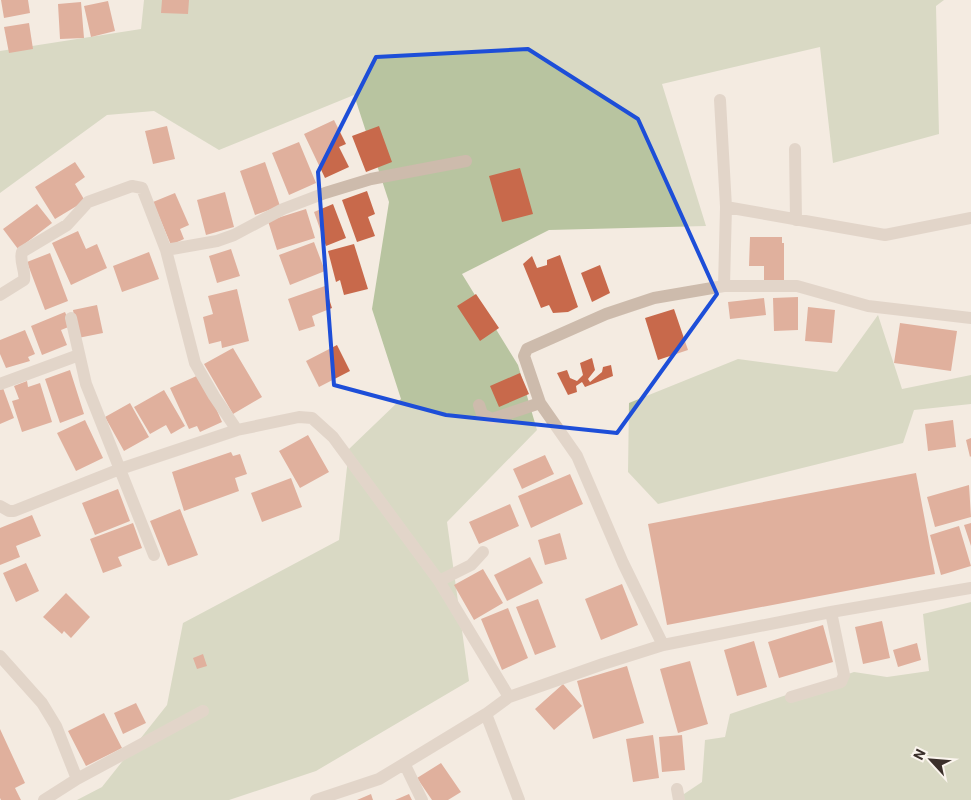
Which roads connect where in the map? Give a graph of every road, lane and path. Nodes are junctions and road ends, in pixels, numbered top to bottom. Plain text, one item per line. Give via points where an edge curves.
1 (720, 100) dead end
2 (795, 149) dead end
3 (466, 160) dead end
4 (726, 206) junction
5 (971, 218) edge
6 (796, 220) junction
7 (166, 250) junction
8 (724, 286) junction
9 (0, 294) edge
10 (71, 318) dead end
11 (971, 318) edge
12 (78, 355) junction
13 (0, 384) edge
14 (540, 403) junction
15 (478, 405) dead end
16 (237, 430) junction
17 (120, 469) junction
18 (0, 506) edge
19 (484, 552) dead end
20 (154, 555) dead end
21 (439, 581) junction
22 (971, 588) edge
23 (831, 612) junction
24 (663, 645) junction
25 (0, 656) edge
26 (509, 697) junction
27 (791, 697) dead end
28 (204, 711) dead end
29 (486, 714) junction
30 (405, 765) junction
31 (77, 779) junction
32 (44, 800) edge
33 (316, 800) edge
34 (422, 800) edge
35 (519, 800) edge

1 - 4 street
2 - 6 street
3 - 7 street via 371,179 283,209 217,241
4 - 6 street
4 - 8 street
5 - 6 street via 885,235
7 - 9 street via 142,188 132,186 88,202 67,225 22,252 24,280
7 - 16 street via 196,363
8 - 11 street via 797,286 868,306
8 - 14 street via 654,298 606,314 529,347 524,356
10 - 12 street
12 - 13 street
12 - 17 street
14 - 15 street via 492,418 482,414
14 - 24 street via 577,456
16 - 17 street
16 - 21 street via 299,417 312,418 322,425
17 - 18 street via 14,511
17 - 20 street
19 - 21 street via 471,565
21 - 26 street
22 - 23 street
23 - 24 street
23 - 27 street via 844,675 841,682
24 - 26 street
25 - 31 street via 42,704 56,726
26 - 29 street
28 - 31 street
29 - 30 street
29 - 35 street
30 - 33 street via 379,779
30 - 34 street
31 - 32 street

